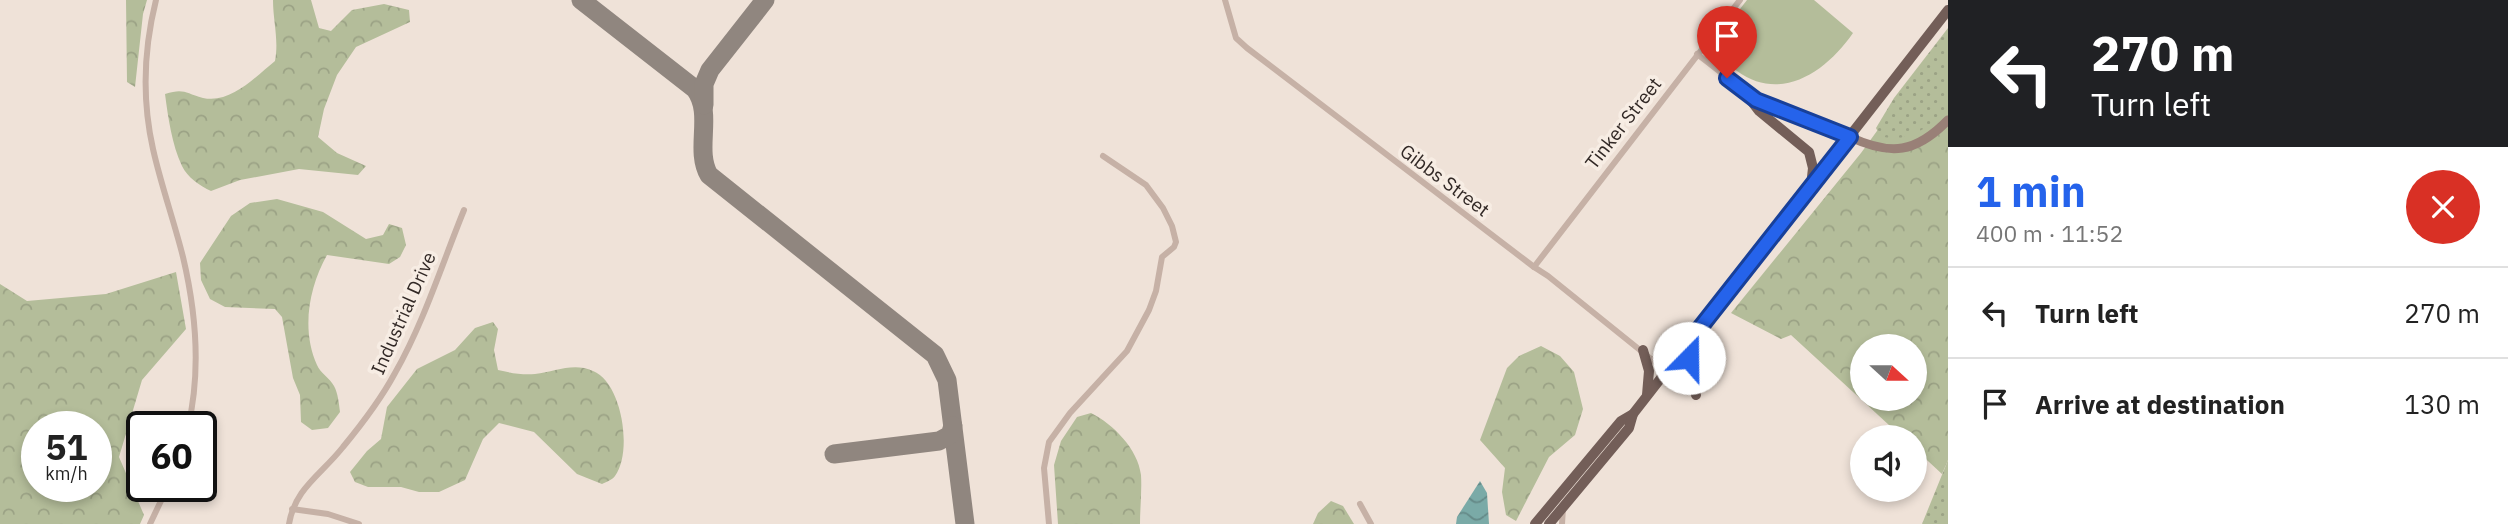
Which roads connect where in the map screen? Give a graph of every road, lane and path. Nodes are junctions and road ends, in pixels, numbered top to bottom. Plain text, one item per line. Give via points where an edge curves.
1 (156, 0) edge
2 (1225, 0) edge
3 (1740, 0) edge
4 (1948, 10) edge
5 (1697, 54) junction
6 (1743, 90) junction
7 (1948, 120) edge
8 (1850, 137) junction
9 (1103, 156) dead end
10 (1811, 186) junction
11 (464, 210) dead end
12 (1534, 267) junction
13 (1692, 338) junction
14 (1643, 350) junction
15 (1666, 371) junction
16 (1647, 395) junction
17 (1696, 395) dead end
18 (190, 411) edge
19 (1633, 414) junction
20 (161, 502) edge
21 (1360, 504) dead end
22 (292, 509) junction
23 (156, 514) junction
24 (1552, 521) edge
25 (150, 524) edge
26 (156, 524) edge
27 (289, 524) edge
28 (359, 524) edge
29 (1049, 524) edge
30 (1371, 524) edge
31 (1535, 524) edge

1 - 18 street via 146,101 152,147 191,301 196,360
2 - 12 street, Gibbs Street via 1236,38 1247,48
3 - 5 street, Tinker Street
4 - 8 main road
5 - 6 street
5 - 12 street, Tinker Street
6 - 8 street
6 - 10 main road via 1759,111 1809,152
7 - 8 main road via 1927,139 1907,148 1881,149
8 - 10 main road
9 - 29 street via 1146,186 1163,208 1176,242 1162,257 1156,292 1127,351 1049,442 1044,468
10 - 13 main road
11 - 22 street, Industrial Drive via 393,377 348,442 302,491
12 - 14 street, Gibbs Street
13 - 15 main road
13 - 17 main road via 1688,370
14 - 15 street, Gibbs Street
14 - 16 main road via 1649,371
15 - 16 main road
16 - 19 main road
19 - 24 main road via 1629,428
19 - 24 main road via 1621,421
20 - 23 street
21 - 30 street
22 - 27 street, Industrial Drive
22 - 28 street
23 - 25 street
23 - 26 street
24 - 31 main road

